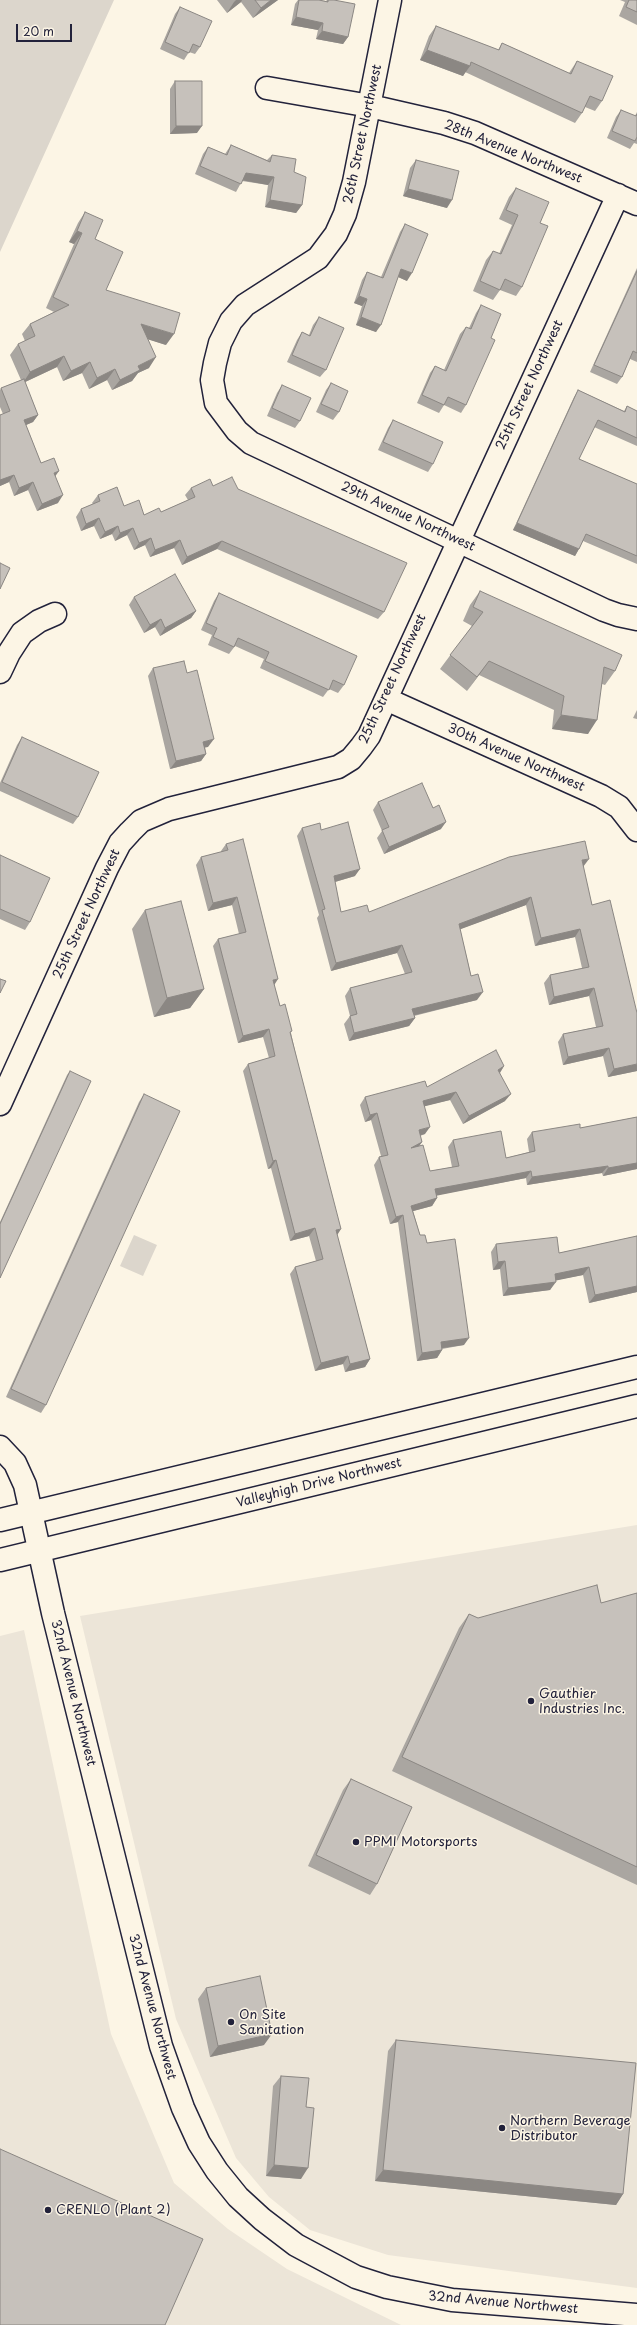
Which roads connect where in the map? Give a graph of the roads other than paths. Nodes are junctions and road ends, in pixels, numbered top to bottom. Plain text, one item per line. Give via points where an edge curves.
1 (390, 0) edge
2 (267, 88) dead end
3 (370, 106) junction
4 (618, 195) junction
5 (637, 204) edge
6 (212, 380) joint
7 (458, 540) junction
8 (55, 614) dead end
9 (637, 619) edge
10 (0, 672) edge
11 (386, 699) junction
12 (637, 830) edge
13 (0, 1104) edge
14 (637, 1367) edge
15 (637, 1406) edge
16 (0, 1447) edge
17 (31, 1513) junction
18 (0, 1520) edge
19 (40, 1550) junction
20 (0, 1560) edge
21 (625, 2318) edge

1 - 3 street, 26th Street Northwest
2 - 3 street, 28th Avenue Northwest
3 - 4 street, 28th Avenue Northwest via 426,118 475,133
3 - 6 street, 26th Street Northwest via 345,214 331,243 318,258 245,305 230,321 220,343
4 - 5 street, 28th Avenue Northwest
4 - 7 street, 25th Street Northwest
6 - 7 street, 29th Avenue Northwest via 216,403 237,431 251,443
7 - 9 street, 29th Avenue Northwest via 604,610
7 - 11 street, 25th Street Northwest
8 - 10 street via 39,620 22,633
11 - 12 street, 30th Avenue Northwest via 601,796 619,808
11 - 13 street, 25th Street Northwest via 362,747 351,759 338,767 169,809 141,822 130,832 120,843 107,868
14 - 17 street
15 - 19 street, Valleyhigh Drive Northwest
16 - 17 street via 15,1463 21,1475
17 - 18 street
17 - 19 street
19 - 20 street, Valleyhigh Drive Northwest
19 - 21 street, 32nd Avenue Northwest via 153,2019 183,2108 199,2143 217,2171 238,2197 296,2245 356,2277 452,2300

